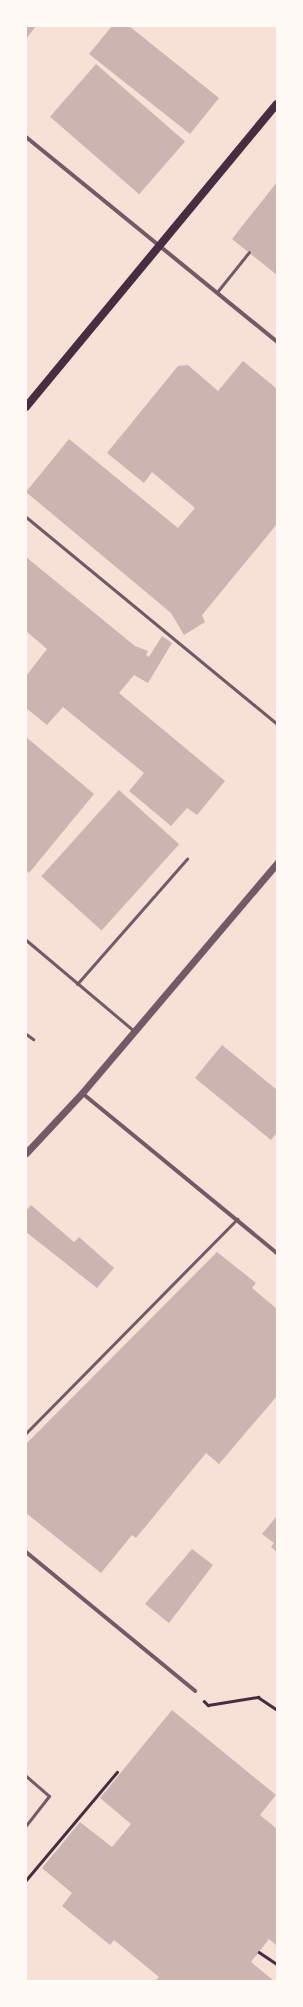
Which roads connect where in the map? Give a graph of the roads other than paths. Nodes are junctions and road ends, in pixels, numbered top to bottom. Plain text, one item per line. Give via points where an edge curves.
1 (277, 104) edge
2 (26, 137) edge
3 (159, 246) junction
4 (249, 252) dead end
5 (217, 292) junction
6 (277, 342) edge
7 (26, 407) edge
8 (26, 517) edge
9 (277, 724) edge
10 (187, 859) dead end
11 (277, 863) edge
12 (26, 940) edge
13 (77, 984) junction
14 (134, 1031) junction
15 (26, 1034) edge
16 (32, 1039) dead end
17 (82, 1093) junction
18 (26, 1153) edge
19 (237, 1219) junction
20 (277, 1253) edge
21 (26, 1433) edge
22 (26, 1552) edge
23 (195, 1691) road end
24 (26, 1776) edge
25 (26, 1825) edge

1 - 3 main road
2 - 3 street
3 - 5 street
3 - 7 main road
4 - 5 lane
5 - 6 street
8 - 9 lane
10 - 13 lane
11 - 14 street
12 - 13 lane
13 - 14 lane
14 - 17 street
15 - 16 lane
17 - 18 street
17 - 19 street
19 - 20 street
19 - 21 lane
22 - 23 street
24 - 25 lane via 50,1796

